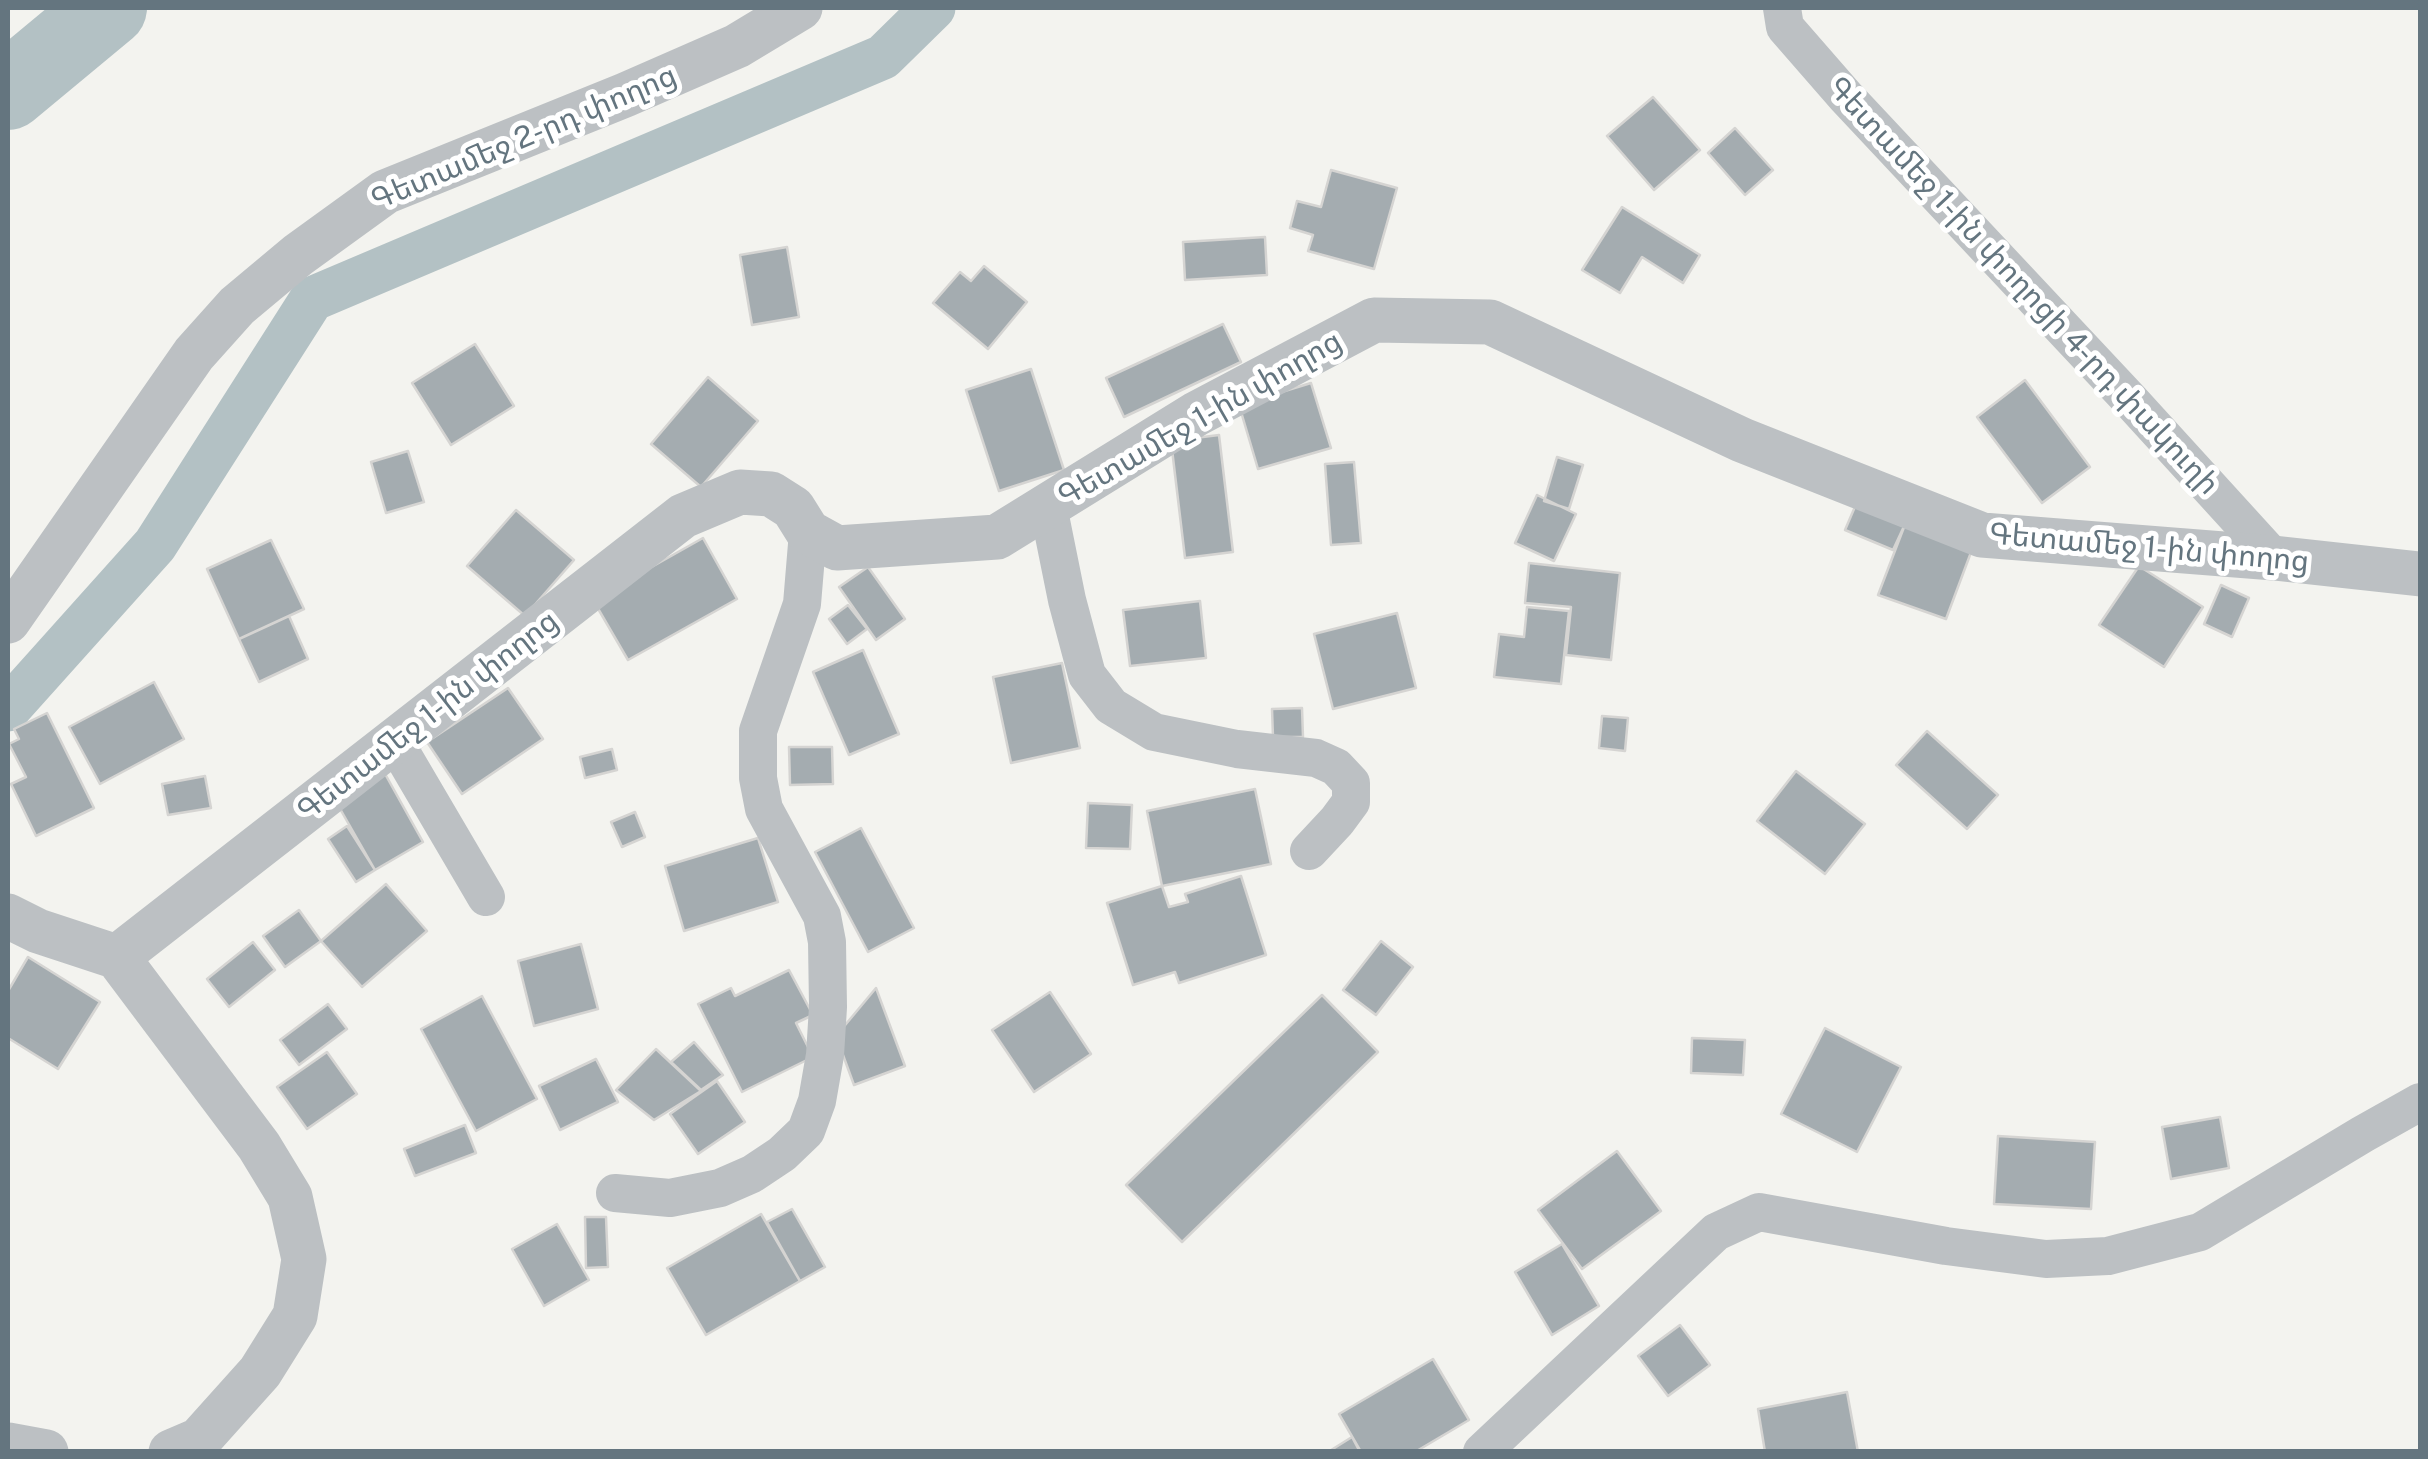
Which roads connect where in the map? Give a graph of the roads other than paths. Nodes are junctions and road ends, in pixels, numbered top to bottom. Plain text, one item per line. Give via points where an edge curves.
1 (801, 8) edge
2 (1782, 8) edge
3 (1048, 506) junction
4 (808, 532) junction
5 (2274, 558) junction
6 (2420, 574) edge
7 (8, 621) edge
8 (395, 742) junction
9 (1309, 851) dead end
10 (486, 896) dead end
11 (8, 916) edge
12 (117, 957) junction
13 (2420, 1102) edge
14 (615, 1193) dead end
15 (8, 1444) edge
16 (46, 1452) edge
17 (171, 1452) edge
18 (1482, 1452) edge

1 - 7 street, Գետամեջ 2-րդ փողոց via 737,46 385,192 298,255 237,306 194,354
2 - 5 street, Գետամեջ 1-ին փողոցի 4-րդ փակուղի via 1785,27 1846,96
3 - 4 street, Գետամեջ 1-ին փողոց via 997,538 836,548
3 - 5 street, Գետամեջ 1-ին փողոց via 1196,414 1374,320 1490,322 1742,440 1982,535
3 - 9 street via 1087,675 1111,706 1154,732 1316,758 1350,783 1350,802
4 - 8 street, Գետամեջ 1-ին փողոց via 793,508 770,494 740,492 683,516
4 - 14 street via 802,604 758,731 758,778 764,809 822,916 826,1039 817,1101 806,1131 752,1174 670,1198
5 - 6 street, Գետամեջ 1-ին փողոց
8 - 10 street
8 - 12 street, Գետամեջ 1-ին փողոց
11 - 12 street
12 - 17 street via 259,1146 290,1197 304,1259 295,1316 260,1372 200,1440
13 - 18 street via 2200,1232 2108,1256 2046,1259 1759,1212 1716,1232
15 - 16 street

